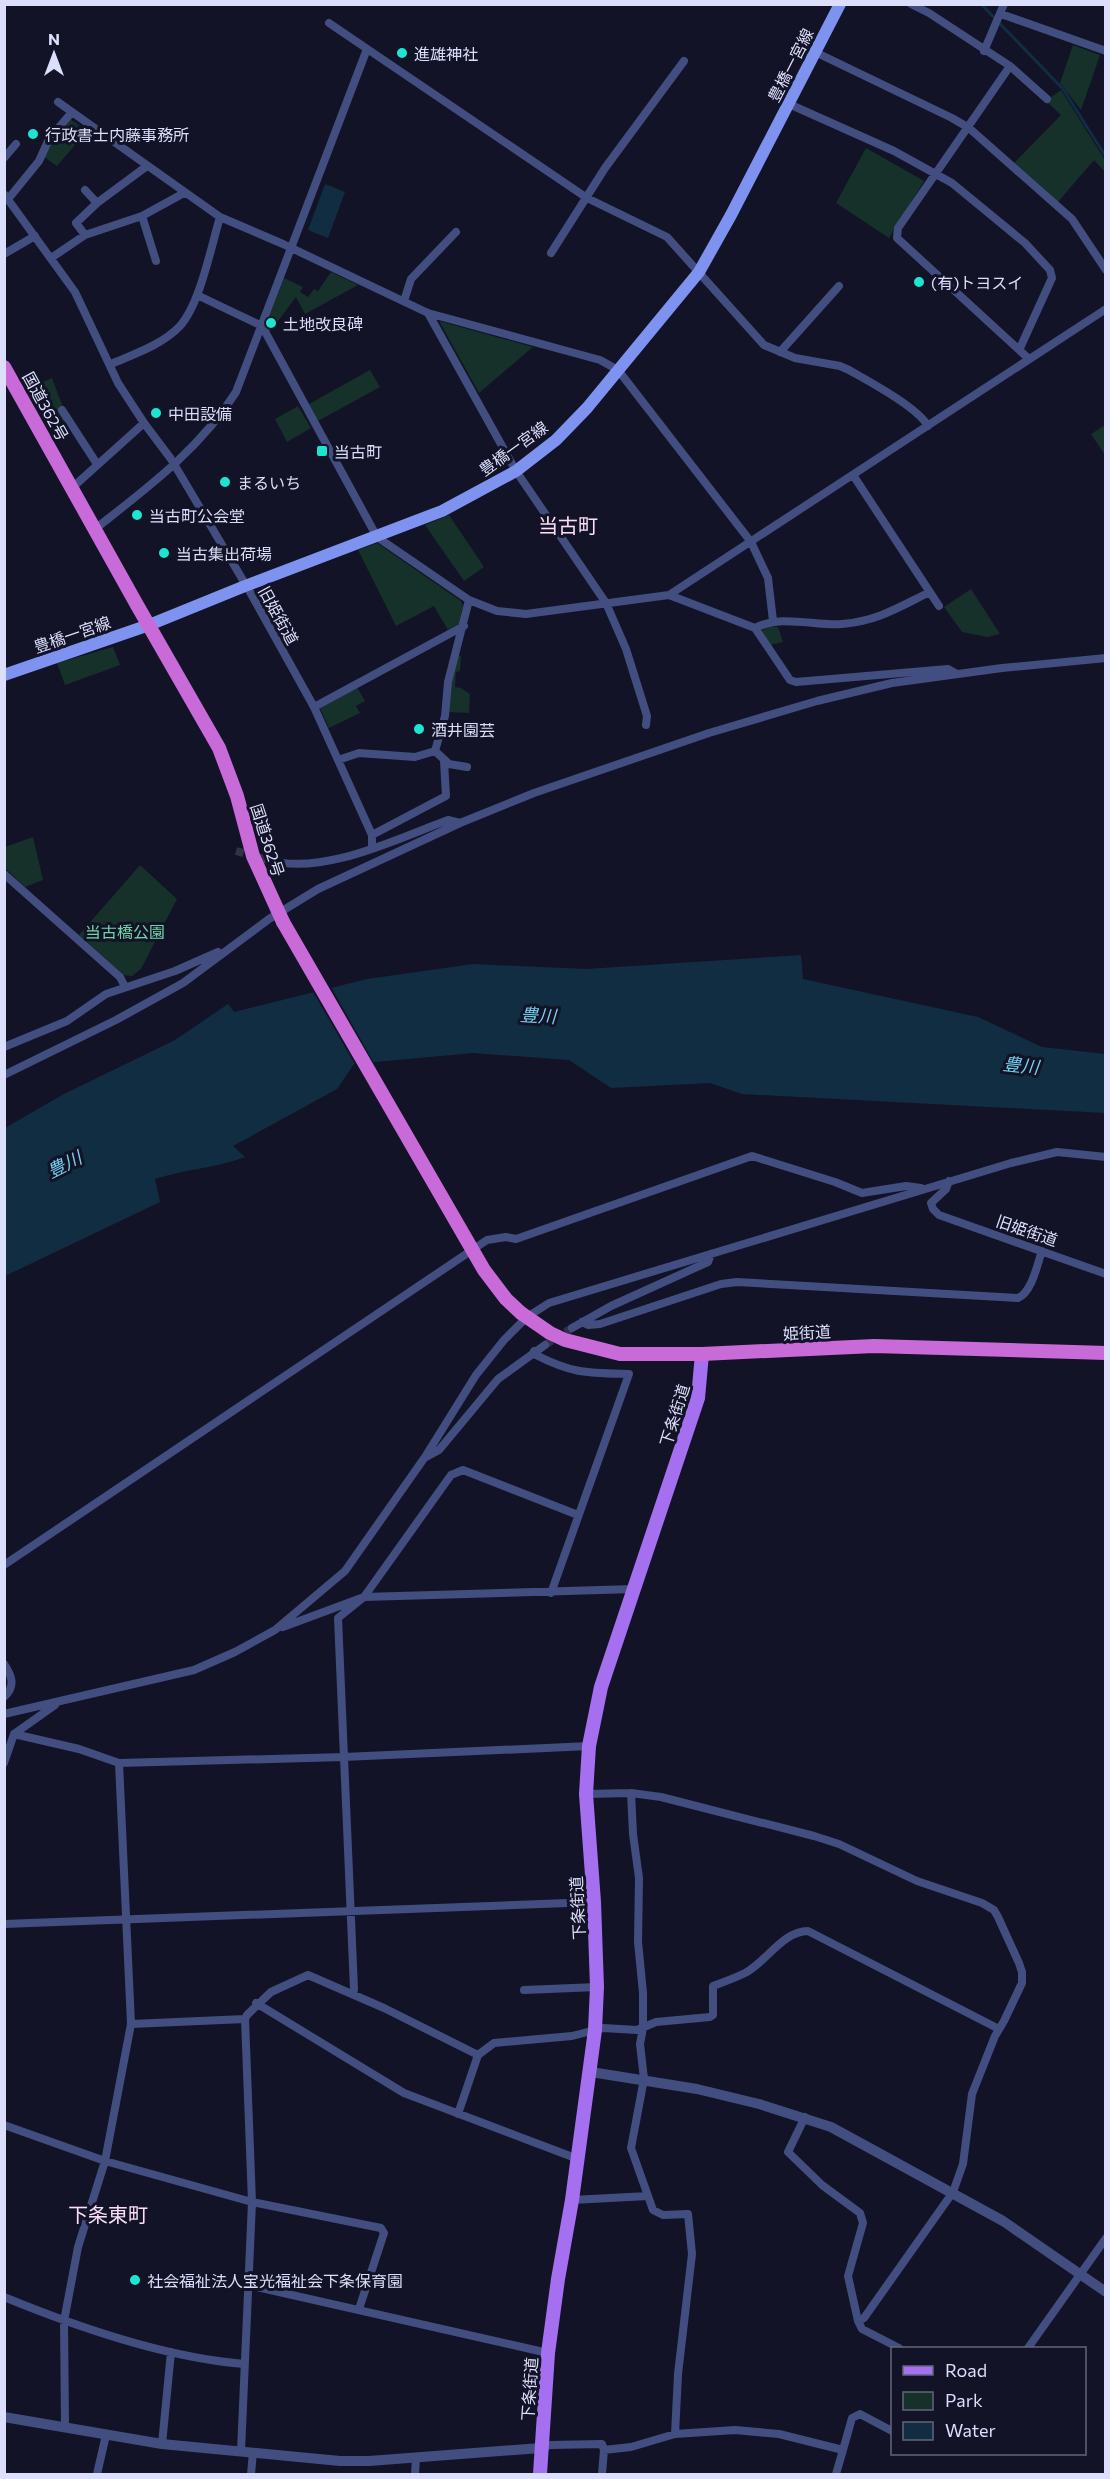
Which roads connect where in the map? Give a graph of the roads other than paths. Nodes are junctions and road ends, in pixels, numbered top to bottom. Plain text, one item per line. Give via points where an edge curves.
1 (840, 4) edge
2 (911, 4) edge
3 (1004, 4) edge
4 (1000, 15) junction
5 (328, 23) dead end
6 (367, 49) junction
7 (984, 51) junction
8 (1106, 51) edge
9 (815, 52) junction
10 (684, 61) dead end
11 (1010, 66) junction
12 (1047, 99) dead end
13 (58, 102) dead end
14 (789, 104) junction
15 (72, 112) junction
16 (969, 128) junction
17 (16, 144) dead end
18 (4, 158) edge
19 (147, 166) junction
20 (937, 175) junction
21 (85, 190) dead end
22 (184, 193) junction
23 (7, 196) edge
24 (587, 198) junction
25 (97, 203) junction
26 (142, 216) junction
27 (220, 218) junction
28 (456, 232) dead end
29 (85, 235) junction
30 (36, 236) junction
31 (292, 248) junction
32 (551, 253) dead end
33 (4, 254) edge
34 (51, 258) junction
35 (156, 261) dead end
36 (1106, 270) edge
37 (699, 272) junction
38 (839, 286) dead end
39 (197, 295) junction
40 (404, 301) junction
41 (1106, 309) edge
42 (428, 313) junction
43 (262, 326) junction
44 (1020, 348) junction
45 (780, 352) junction
46 (1029, 359) junction
47 (111, 364) junction
48 (4, 366) edge
49 (618, 370) junction
50 (62, 410) dead end
51 (144, 423) junction
52 (928, 426) junction
53 (97, 464) junction
54 (175, 465) junction
55 (516, 471) junction
56 (853, 475) junction
57 (73, 487) junction
58 (95, 529) junction
59 (377, 537) junction
60 (751, 542) junction
61 (245, 586) junction
62 (930, 592) junction
63 (669, 595) junction
64 (469, 600) junction
65 (606, 603) junction
66 (939, 606) dead end
67 (773, 621) junction
68 (149, 626) junction
69 (464, 626) junction
70 (755, 628) junction
71 (1106, 658) edge
72 (957, 674) junction
73 (4, 675) edge
74 (314, 707) junction
75 (646, 725) dead end
76 (435, 751) junction
77 (338, 760) junction
78 (444, 761) junction
79 (467, 766) dead end
80 (460, 823) junction
81 (372, 835) junction
82 (372, 847) junction
83 (268, 860) tunnel mouth
84 (4, 874) edge
85 (281, 917) junction
86 (232, 946) junction
87 (125, 987) junction
88 (4, 1047) edge
89 (4, 1075) edge
90 (1106, 1157) edge
91 (949, 1181) junction
92 (927, 1188) junction
93 (1042, 1251) junction
94 (711, 1254) junction
95 (1106, 1274) edge
96 (524, 1315) junction
97 (582, 1322) junction
98 (572, 1328) tunnel mouth
99 (545, 1345) tunnel mouth
100 (534, 1351) junction
101 (1106, 1353) edge
102 (702, 1354) junction
103 (425, 1457) junction
104 (578, 1515) junction
105 (4, 1565) edge
106 (634, 1589) junction
107 (551, 1593) junction
108 (364, 1597) junction
109 (275, 1630) junction
110 (4, 1664) edge
111 (4, 1697) edge
112 (61, 1701) junction
113 (4, 1714) edge
114 (15, 1734) junction
115 (6, 1745) edge
116 (589, 1746) junction
117 (344, 1757) junction
118 (4, 1763) edge
119 (119, 1763) junction
120 (631, 1793) junction
121 (586, 1794) junction
122 (594, 1902) junction
123 (351, 1910) junction
124 (127, 1919) junction
125 (4, 1924) edge
126 (597, 1987) junction
127 (524, 1990) dead end
128 (352, 1994) junction
129 (256, 2003) junction
130 (244, 2019) junction
131 (131, 2024) junction
132 (643, 2028) junction
133 (999, 2029) junction
134 (595, 2030) junction
135 (478, 2055) junction
136 (591, 2072) junction
137 (644, 2079) junction
138 (458, 2114) junction
139 (805, 2117) junction
140 (4, 2125) edge
141 (578, 2159) junction
142 (105, 2161) junction
143 (953, 2192) junction
144 (648, 2196) junction
145 (572, 2200) junction
146 (252, 2202) junction
147 (1106, 2238) edge
148 (1080, 2274) junction
149 (248, 2285) junction
150 (1106, 2292) edge
151 (4, 2297) edge
152 (359, 2309) junction
153 (64, 2321) junction
154 (858, 2321) junction
155 (895, 2347) edge
156 (1029, 2347) edge
157 (171, 2352) junction
158 (548, 2353) junction
159 (245, 2364) junction
160 (4, 2417) edge
161 (65, 2426) junction
162 (891, 2430) edge
163 (106, 2434) junction
164 (675, 2434) junction
165 (162, 2444) junction
166 (542, 2448) junction
167 (604, 2450) junction
168 (843, 2450) junction
169 (241, 2451) junction
170 (253, 2452) junction
171 (416, 2457) junction
172 (97, 2475) edge
173 (251, 2475) edge
174 (415, 2475) edge
175 (540, 2475) edge
176 (603, 2475) edge
177 (836, 2475) edge

1 - 9 main road, 豊橋一宮線
2 - 7 street
3 - 4 street
4 - 7 street
4 - 8 street
5 - 6 street
6 - 24 street
6 - 31 street
7 - 11 street
9 - 14 main road, 豊橋一宮線
9 - 16 street
10 - 24 street
11 - 12 street
11 - 16 street
13 - 15 street
14 - 20 street via 894,151
14 - 37 main road, 豊橋一宮線
15 - 19 street
15 - 23 street via 49,139 39,161
16 - 20 street
16 - 36 street via 1072,219
17 - 18 street
19 - 22 street
19 - 25 street
20 - 44 street via 1014,233 1050,270 1051,281
20 - 44 street via 898,228 897,238
21 - 25 street
22 - 26 street
22 - 27 street
23 - 30 street, 旧姫街道
24 - 32 street
24 - 37 street via 668,237
25 - 29 street via 76,224
26 - 29 street
26 - 35 street
27 - 31 street
27 - 39 street
28 - 40 street via 411,279
29 - 34 street
30 - 33 street
30 - 34 street, 旧姫街道
31 - 40 street
31 - 43 street
34 - 47 street, 旧姫街道 via 75,292
37 - 45 street via 759,342
37 - 49 main road, 豊橋一宮線
38 - 45 street
39 - 43 street
39 - 47 street via 181,325 171,334
40 - 42 street
41 - 46 street
42 - 49 street via 600,360
42 - 55 street
43 - 54 street via 236,392 221,415
43 - 59 street
44 - 46 street
45 - 52 street via 849,370 910,408
46 - 52 street
47 - 51 street, 旧姫街道 via 118,383
48 - 57 highway, 国道362号
49 - 55 main road, 豊橋一宮線 via 556,440
49 - 60 street
50 - 53 street
51 - 53 street
51 - 54 street, 旧姫街道
52 - 56 street
53 - 57 street
54 - 58 street
54 - 61 street, 旧姫街道
55 - 59 main road, 豊橋一宮線 via 442,512
55 - 65 street
56 - 60 street
56 - 62 street
57 - 58 highway, 国道362号
58 - 68 highway, 国道362号
59 - 61 main road, 豊橋一宮線
59 - 64 street
60 - 63 street
60 - 67 street via 768,578
61 - 68 main road, 豊橋一宮線
61 - 74 street, 旧姫街道
62 - 66 street
62 - 67 street via 884,616 858,622
63 - 65 street
63 - 70 street
64 - 65 street via 511,614
64 - 69 street
65 - 75 street via 628,654 647,716
67 - 70 street
68 - 73 main road, 豊橋一宮線
68 - 85 highway, 国道362号 via 219,748 253,856
69 - 74 street
69 - 76 street
70 - 72 street via 785,675 796,682 948,669
71 - 72 street
72 - 80 street via 892,683 709,733 534,793
74 - 77 street, 旧姫街道
76 - 77 street via 415,757 359,753
76 - 78 street
77 - 81 street, 旧姫街道
78 - 79 street
78 - 81 street via 446,796
80 - 82 street via 448,820
80 - 85 street via 318,889
81 - 82 street, 旧姫街道
82 - 83 street via 313,864
84 - 87 street via 120,977
85 - 86 street
85 - 96 highway, 国道362号, bridge via 484,1270
86 - 87 street
86 - 89 street via 183,983
87 - 88 street via 106,994 67,1021
90 - 91 street via 1058,1152
91 - 92 street
91 - 93 street, 旧姫街道 via 931,1203 939,1215
92 - 94 street
92 - 105 street via 906,1186 862,1193 752,1156 516,1239 487,1240
93 - 95 street, 旧姫街道
93 - 97 street via 1028,1289 1018,1298 737,1282 600,1324
94 - 96 street via 549,1303
94 - 97 street via 708,1262
96 - 102 highway, 姫街道 via 565,1340 602,1351
96 - 103 street via 476,1375
97 - 98 street
99 - 100 street
100 - 103 street via 498,1379 439,1450
100 - 104 street via 569,1370 629,1374
101 - 102 highway, 姫街道 via 874,1346
102 - 106 main road, 下条街道 via 698,1398
103 - 109 street via 345,1571
104 - 107 street
104 - 108 street via 463,1470 451,1475
106 - 107 street
106 - 116 main road, 下条街道 via 601,1687
107 - 108 street
108 - 109 street
108 - 117 street via 338,1617
109 - 112 street via 194,1670
110 - 111 street via 11,1675 12,1690
112 - 113 street
112 - 114 street
114 - 115 street
114 - 119 street
115 - 118 street
116 - 117 street
116 - 121 main road, 下条街道
117 - 119 street
117 - 123 street
119 - 124 street
120 - 121 street
120 - 132 street via 639,1878
120 - 133 street via 661,1797 839,1844 917,1881 994,1910 1022,1972 1022,1983
121 - 122 main road, 下条街道
122 - 123 street
122 - 126 main road, 下条街道
123 - 124 street
123 - 128 street
124 - 125 street
124 - 131 street
126 - 127 street
126 - 134 main road, 下条街道
128 - 129 street via 308,1975
128 - 135 street
129 - 130 street
129 - 138 street via 404,2093
130 - 131 street
130 - 146 street
131 - 142 street
132 - 133 street via 656,2022 710,2017 713,1986 746,1972 789,1938 808,1931
132 - 134 street
132 - 137 street via 640,2044
133 - 143 street via 972,2094 963,2164
134 - 135 street via 572,2037 494,2043
134 - 136 main road, 下条街道
135 - 138 street
136 - 137 street
136 - 141 main road, 下条街道
137 - 139 street
137 - 144 street via 631,2148
138 - 141 street
139 - 143 street via 854,2137
139 - 154 street via 788,2152 822,2185 860,2213 863,2223 848,2276
140 - 142 street
141 - 145 main road, 下条街道
142 - 146 street
142 - 153 street via 78,2247
143 - 148 street via 1004,2220
143 - 154 street via 864,2318
144 - 145 street
144 - 164 street via 658,2214 688,2214 692,2254
145 - 158 main road, 下条街道
146 - 149 street
146 - 152 street via 381,2228 384,2233
147 - 148 street
148 - 150 street
148 - 156 street
149 - 152 street
149 - 159 street
151 - 153 street
152 - 158 street
153 - 157 street
153 - 161 street
154 - 155 street via 862,2329
157 - 159 street
157 - 165 street
158 - 166 main road, 下条街道
159 - 169 street
160 - 161 street
161 - 163 street
162 - 168 street via 860,2414 852,2418
163 - 165 street
163 - 172 street
164 - 167 street via 631,2447
164 - 168 street via 757,2431
165 - 169 street
166 - 167 street via 602,2444
166 - 171 street
166 - 175 main road, 下条街道
167 - 176 street
168 - 177 street
169 - 170 street
170 - 171 street via 340,2460
170 - 173 street
171 - 174 street

